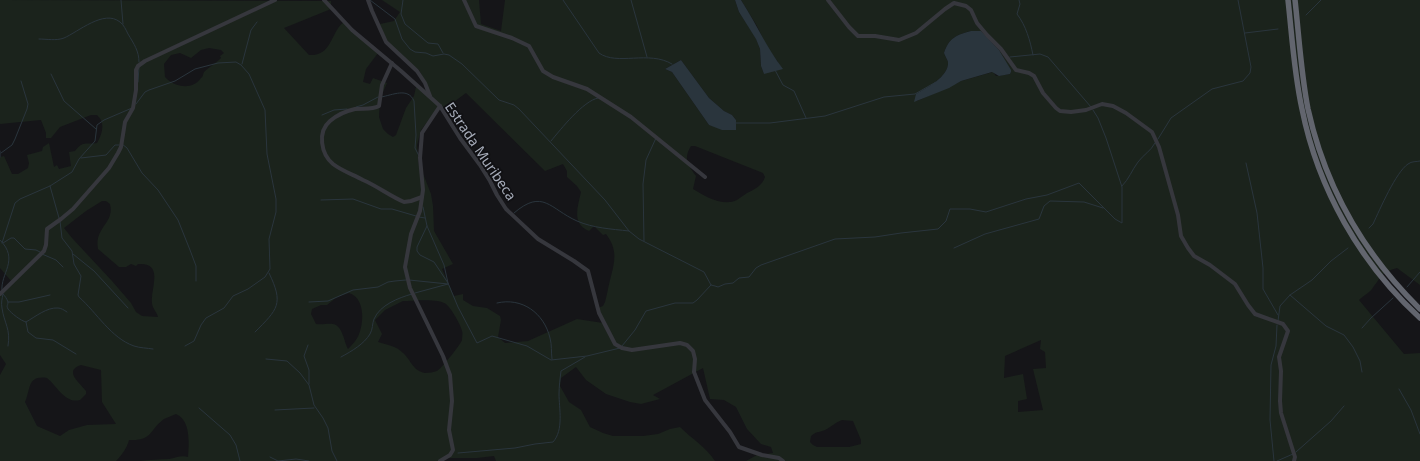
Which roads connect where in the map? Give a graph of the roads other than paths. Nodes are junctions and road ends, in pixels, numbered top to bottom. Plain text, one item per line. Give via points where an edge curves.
1 (276, 0) edge
2 (324, 0) edge
3 (368, 0) edge
4 (464, 0) edge
5 (828, 0) edge
6 (1288, 0) edge
7 (1295, 0) edge
8 (392, 63) junction
9 (430, 97) junction
10 (440, 106) junction
11 (705, 177) dead end
12 (422, 196) junction
13 (0, 294) edge
14 (1420, 308) edge
15 (1420, 318) edge
16 (440, 461) edge
17 (783, 461) edge
18 (1294, 461) edge

1 - 13 street via 138,66 133,108 125,122 121,147 113,161 73,209 47,229 44,251
2 - 8 street, Estrada Muribeca via 352,30
3 - 9 street via 386,42 417,71
4 - 11 street via 476,26 528,46 543,71 587,89 631,117
5 - 18 street via 858,36 899,40 916,33 954,3 966,6 1016,70 1034,76 1043,93 1060,111 1086,110 1102,104 1113,106 1152,132 1159,147 1182,236 1188,248 1194,256 1235,284 1255,314 1283,324 1288,331 1279,357 1280,401
6 - 15 highway via 1301,104 1322,177 1362,250 1387,283
7 - 14 highway via 1306,96 1315,136 1328,174 1367,246 1392,279
8 - 9 street, Estrada Muribeca
8 - 12 street via 382,85 379,106 355,109 338,116 325,126 322,141 327,157 339,168 404,202
9 - 10 street, Estrada Muribeca
10 - 12 street via 426,125 420,141
10 - 17 street, Estrada Muribeca via 506,209 538,239 588,271 599,313 615,344 632,350 680,343 687,345 693,351 694,372 705,400 739,447
12 - 16 street via 405,267 410,288 444,356 450,375 452,401 449,430 452,450 450,455

